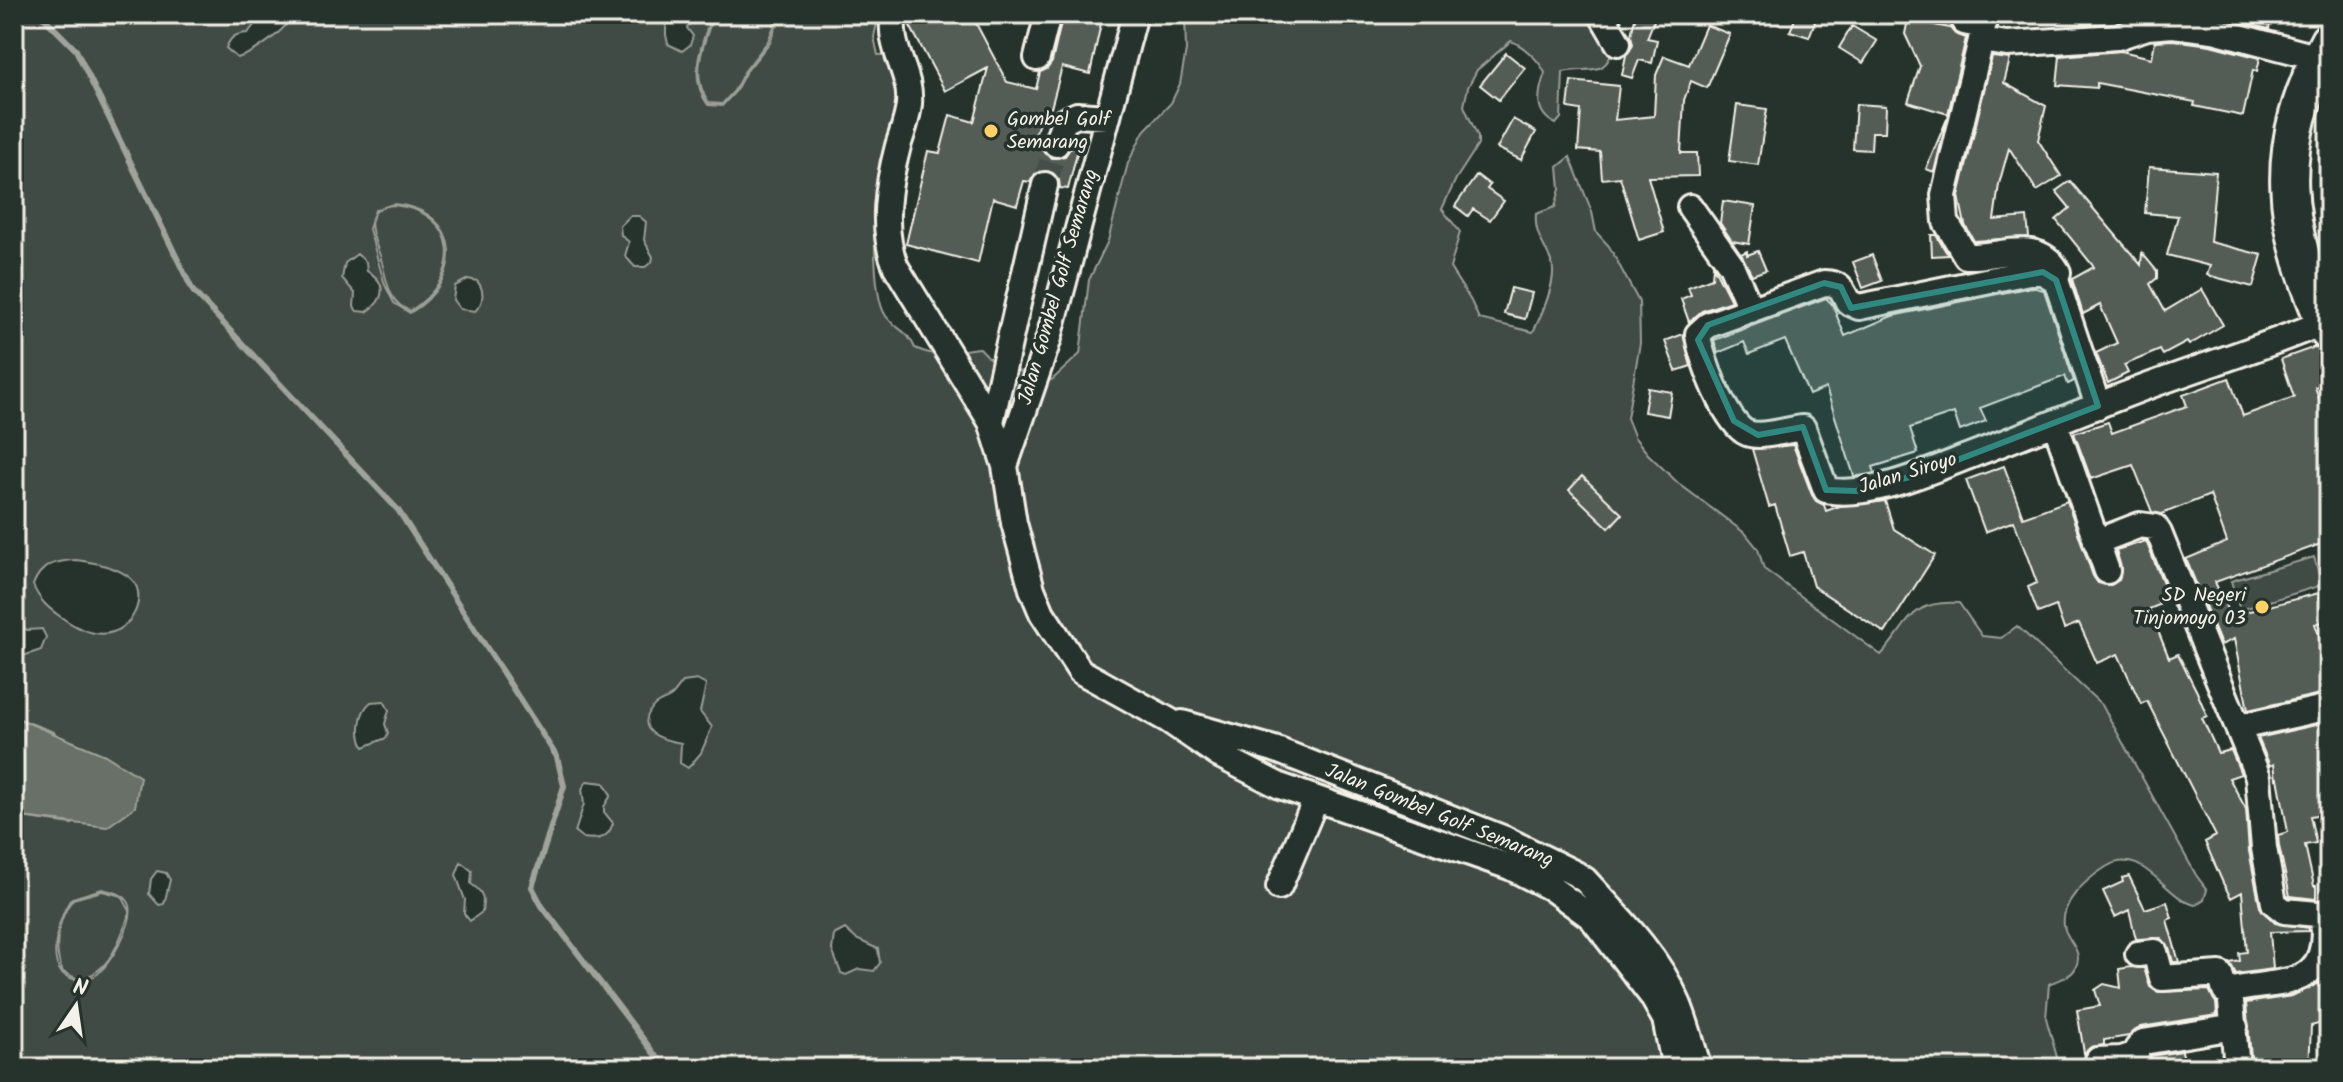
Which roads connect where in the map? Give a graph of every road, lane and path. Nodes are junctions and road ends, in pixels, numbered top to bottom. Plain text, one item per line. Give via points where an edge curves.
1 (894, 14) edge
2 (1048, 14) edge
3 (1135, 14) edge
4 (1601, 14) edge
5 (1964, 14) edge
6 (1981, 40) junction
7 (1618, 43) dead end
8 (2324, 49) edge
9 (1037, 58) dead end
10 (1108, 117) junction
11 (1056, 144) tunnel mouth
12 (1045, 185) tunnel mouth
13 (1690, 207) dead end
14 (1039, 216) junction
15 (1079, 225) junction
16 (2056, 280) junction
17 (1751, 310) junction
18 (2327, 327) edge
19 (2098, 406) junction
20 (991, 422) junction
21 (2055, 423) junction
22 (1005, 466) junction
23 (2096, 542) junction
24 (2107, 571) dead end
25 (2329, 707) edge
26 (1168, 720) junction
27 (2239, 727) junction
28 (1364, 786) junction
29 (1316, 799) junction
30 (1355, 813) junction
31 (1279, 887) dead end
32 (1598, 909) junction
33 (2138, 954) dead end
34 (2230, 991) junction
35 (2235, 1027) junction
36 (2098, 1060) dead end
37 (2134, 1061) edge
38 (1675, 1068) edge
39 (1699, 1068) edge
40 (2237, 1068) edge

1 - 20 street, Jalan Gombel Golf Semarang via 893,44 909,105 892,171 890,253
2 - 9 street
3 - 10 street, Jalan Gombel Golf Semarang
4 - 7 street
5 - 6 street via 1964,22 1983,26
6 - 8 street via 2007,44 2117,37 2173,25
6 - 16 street via 1944,195 1946,222 1966,256 2035,251 2049,258 2058,272
8 - 18 highway via 2297,117 2288,203 2304,271
10 - 11 street via 1077,115 1064,121
10 - 15 street, Jalan Gombel Golf Semarang
12 - 14 street
13 - 17 street via 1731,265
14 - 15 street
14 - 20 street
15 - 22 street, Jalan Gombel Golf Semarang via 1049,338
16 - 17 street via 2029,272 1859,307 1848,302 1836,283 1824,283
16 - 19 street
17 - 21 street, Jalan Siroyo via 1708,325 1698,334 1721,400 1748,433 1803,428 1826,490 1856,491 1921,474
18 - 19 street, Jalan Siroyo
19 - 21 street, Jalan Siroyo
20 - 22 street, Jalan Gombel Golf Semarang
21 - 23 street
22 - 26 street, Jalan Gombel Golf Semarang via 1032,589 1074,665
23 - 24 street
23 - 27 street via 2140,525 2155,527
25 - 27 street
26 - 28 street, Jalan Gombel Golf Semarang via 1274,749
26 - 29 street, Jalan Gombel Golf Semarang via 1219,755
27 - 34 street via 2258,777 2274,903 2284,911 2318,914 2325,923 2323,949 2305,977
28 - 30 street
28 - 32 street, Jalan Gombel Golf Semarang via 1566,867 1585,880
29 - 30 street, Jalan Gombel Golf Semarang
29 - 31 street
30 - 32 street, Jalan Gombel Golf Semarang via 1510,867
32 - 38 street, Jalan Gombel Golf Semarang via 1665,1019
32 - 39 street, Jalan Gombel Golf Semarang via 1633,932 1672,993
33 - 34 street via 2155,952 2162,978 2220,974 2225,991
34 - 35 street
35 - 37 street via 2151,1039 2143,1042
35 - 40 street
36 - 37 street

